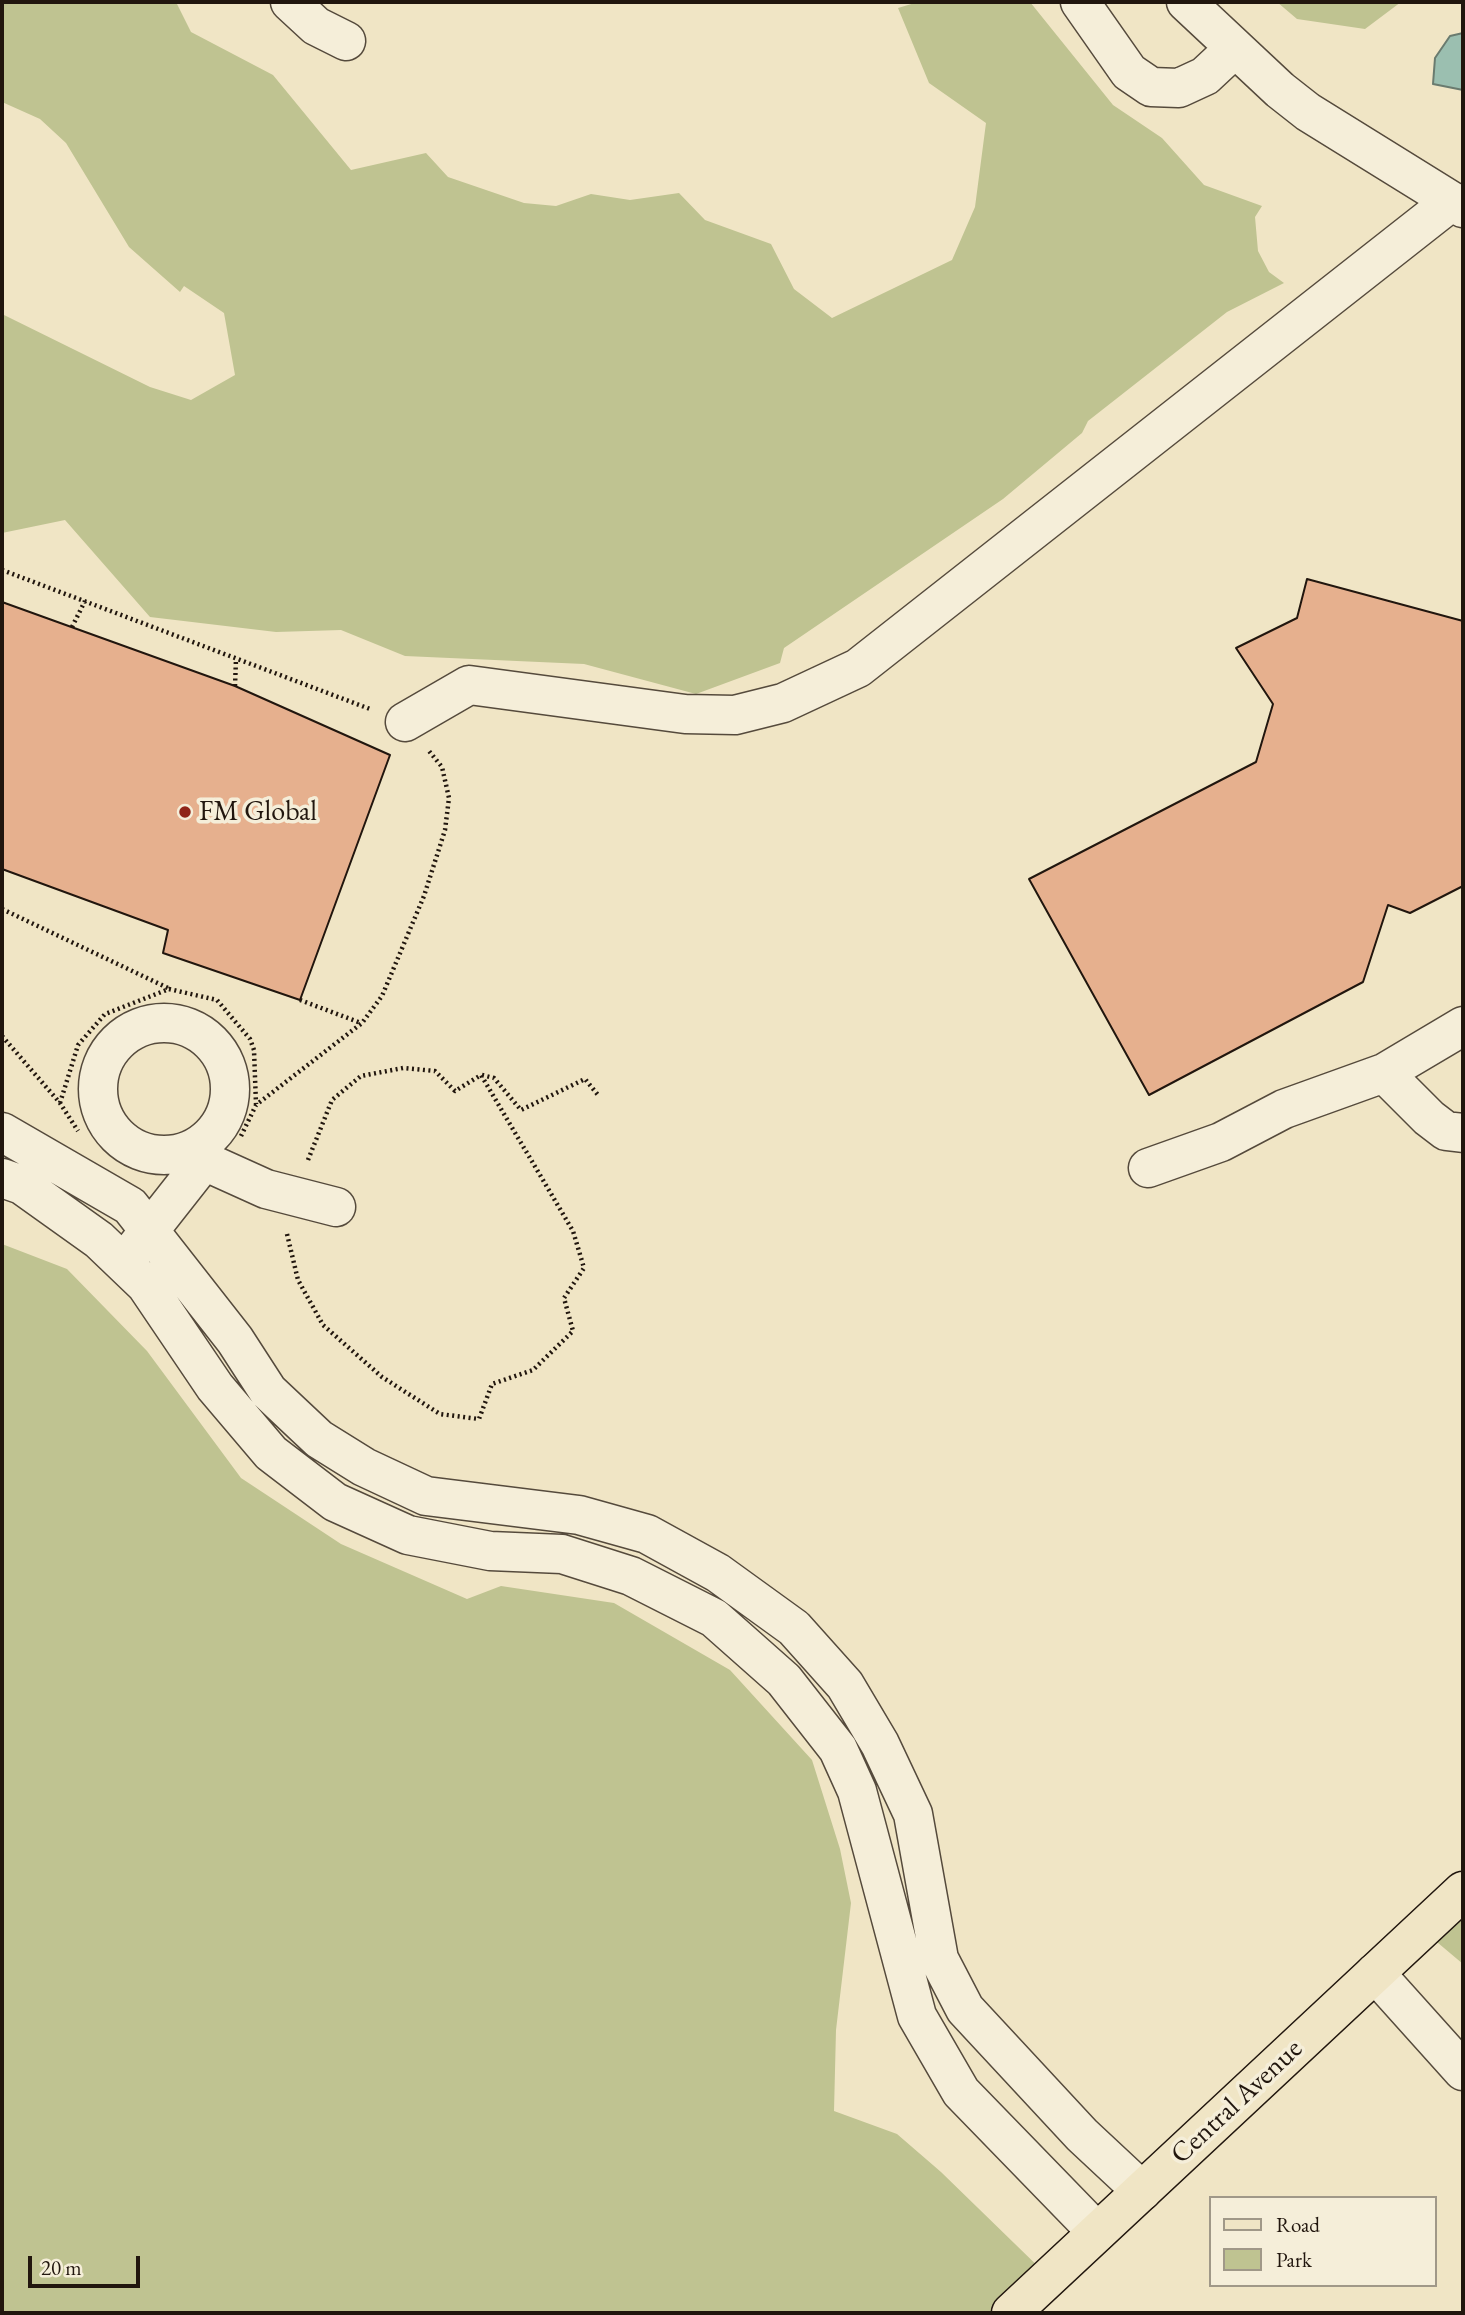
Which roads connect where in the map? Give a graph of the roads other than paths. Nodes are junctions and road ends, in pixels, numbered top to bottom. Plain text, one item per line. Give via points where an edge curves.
1 (290, 2) edge
2 (1080, 2) edge
3 (1186, 2) edge
4 (346, 41) dead end
5 (1235, 48) junction
6 (1458, 204) edge
7 (405, 722) road end
8 (1463, 1026) edge
9 (1384, 1073) junction
10 (2, 1132) edge
11 (1463, 1133) edge
12 (1148, 1168) dead end
13 (2, 1178) edge
14 (336, 1207) dead end
15 (151, 1231) junction
16 (122, 1262) junction
17 (1463, 1891) edge
18 (1375, 1973) junction
19 (996, 2042) junction
20 (1463, 2071) edge
21 (954, 2079) junction
22 (1142, 2191) junction
23 (1097, 2232) junction
24 (1010, 2313) edge

1 - 4 lane via 316,26
2 - 5 lane via 1129,72 1152,87 1179,88 1205,76
3 - 5 lane
5 - 6 lane via 1308,112
6 - 7 lane via 858,667 783,703 735,715 685,714 469,685
8 - 9 lane
9 - 11 lane via 1429,1118 1446,1130
9 - 12 lane via 1284,1109 1221,1142
10 - 15 lane via 130,1206
13 - 16 lane via 22,1185
14 - 15 lane via 266,1189 207,1160
15 - 16 lane
15 - 19 lane via 268,1391 319,1440 426,1496 579,1515 647,1534 718,1573 794,1628 845,1685 880,1744 913,1814 939,1959 965,2009
16 - 21 lane via 146,1285 215,1387 271,1453 335,1502 408,1535 490,1551 562,1554 631,1576 715,1618 784,1680 838,1749 857,1791 917,2017
17 - 18 main road, Central Avenue
18 - 20 lane
18 - 22 main road, Central Avenue
19 - 21 lane
19 - 22 lane via 1082,2135
21 - 23 lane via 961,2092
22 - 23 main road, Central Avenue
23 - 24 main road, Central Avenue

